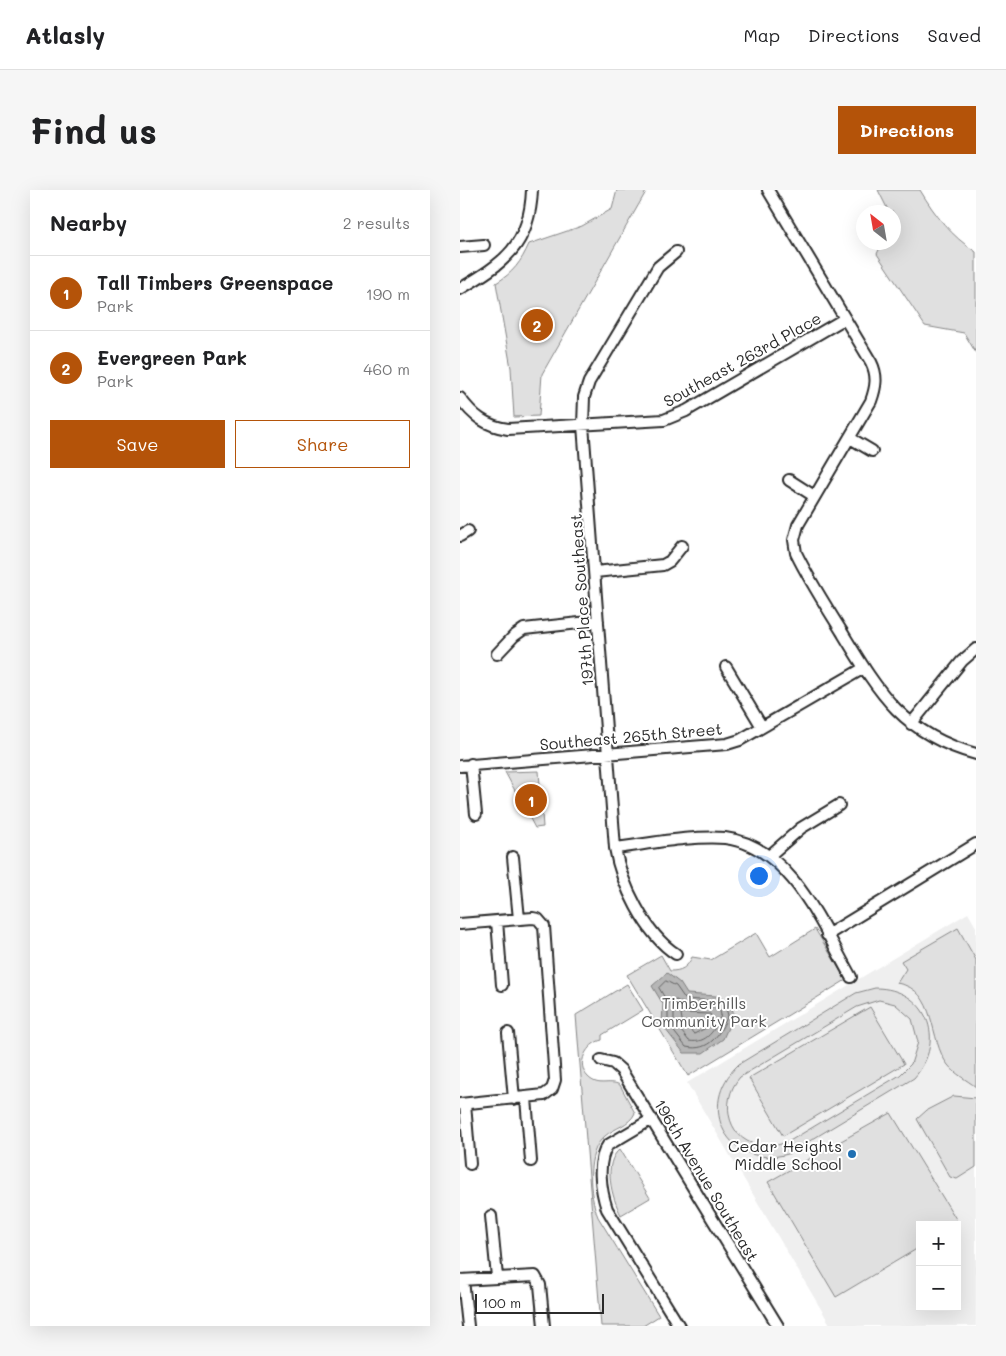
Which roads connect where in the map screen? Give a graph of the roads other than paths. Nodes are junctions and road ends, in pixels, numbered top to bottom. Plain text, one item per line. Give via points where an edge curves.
1 (532, 190) edge
2 (768, 190) edge
3 (484, 245) dead end
4 (460, 248) edge
5 (676, 252) dead end
6 (460, 289) edge
7 (844, 319) junction
8 (460, 398) edge
9 (583, 425) junction
10 (850, 438) junction
11 (872, 451) dead end
12 (789, 480) dead end
13 (814, 496) junction
14 (682, 546) dead end
15 (595, 572) junction
16 (598, 622) junction
17 (976, 649) edge
18 (497, 654) dead end
19 (726, 667) dead end
20 (864, 668) junction
21 (911, 724) junction
22 (762, 727) junction
23 (607, 753) junction
24 (976, 754) edge
25 (471, 764) junction
26 (460, 766) edge
27 (839, 804) dead end
28 (476, 814) dead end
29 (976, 844) edge
30 (615, 848) junction
31 (769, 856) junction
32 (514, 857) dead end
33 (519, 919) junction
34 (497, 921) junction
35 (460, 924) edge
36 (827, 935) junction
37 (676, 954) dead end
38 (851, 977) dead end
39 (502, 985) dead end
40 (508, 1033) dead end
41 (601, 1060) dead end
42 (526, 1098) junction
43 (514, 1099) junction
44 (462, 1104) edge
45 (652, 1119) junction
46 (531, 1161) dead end
47 (470, 1164) dead end
48 (492, 1216) dead end
49 (497, 1276) junction
50 (461, 1280) edge
51 (468, 1326) edge
52 (544, 1326) edge
53 (679, 1326) edge
54 (778, 1326) edge

1 - 6 street via 526,228 506,258
2 - 7 street
3 - 4 street
5 - 9 street, 197th Place Southeast via 658,267 589,382 584,397
7 - 9 street, Southeast 263rd Place via 686,411 664,420
7 - 10 street via 874,368 876,385 871,401
8 - 9 street, Southeast 263rd Place via 475,416 488,425 508,429
9 - 15 street, 197th Place Southeast
10 - 11 street
10 - 13 street
12 - 13 street
13 - 20 street via 798,525 794,540 796,553
14 - 15 street via 663,565
15 - 16 street, 197th Place Southeast
16 - 18 street via 524,629
16 - 23 street, 197th Place Southeast
17 - 21 street via 962,661
19 - 22 street
20 - 21 street via 885,699
20 - 22 street, Southeast 265th Street
21 - 24 street via 949,746
22 - 23 street, Southeast 265th Street via 727,744
23 - 25 street, Southeast 265th Street
23 - 30 street, 197th Place Southeast
25 - 26 street, Southeast 265th Street
25 - 28 street
27 - 31 street via 801,828
29 - 36 street
30 - 31 street via 724,838 746,844
30 - 37 street, 197th Place Southeast via 622,880 658,940
31 - 36 street via 796,883
32 - 33 street
33 - 34 street
33 - 42 street via 536,918 545,930 555,1080 552,1089 544,1095
34 - 35 street
34 - 39 street
36 - 38 street
40 - 43 street
41 - 45 street, 196th Avenue Southeast via 613,1063 621,1070
42 - 43 street
42 - 46 street
43 - 44 street
44 - 47 street
45 - 53 street via 608,1145 605,1150 601,1160 604,1199 609,1213
45 - 54 street, 196th Avenue Southeast
48 - 49 street
49 - 50 street
49 - 52 street via 531,1274 537,1277
50 - 51 street

